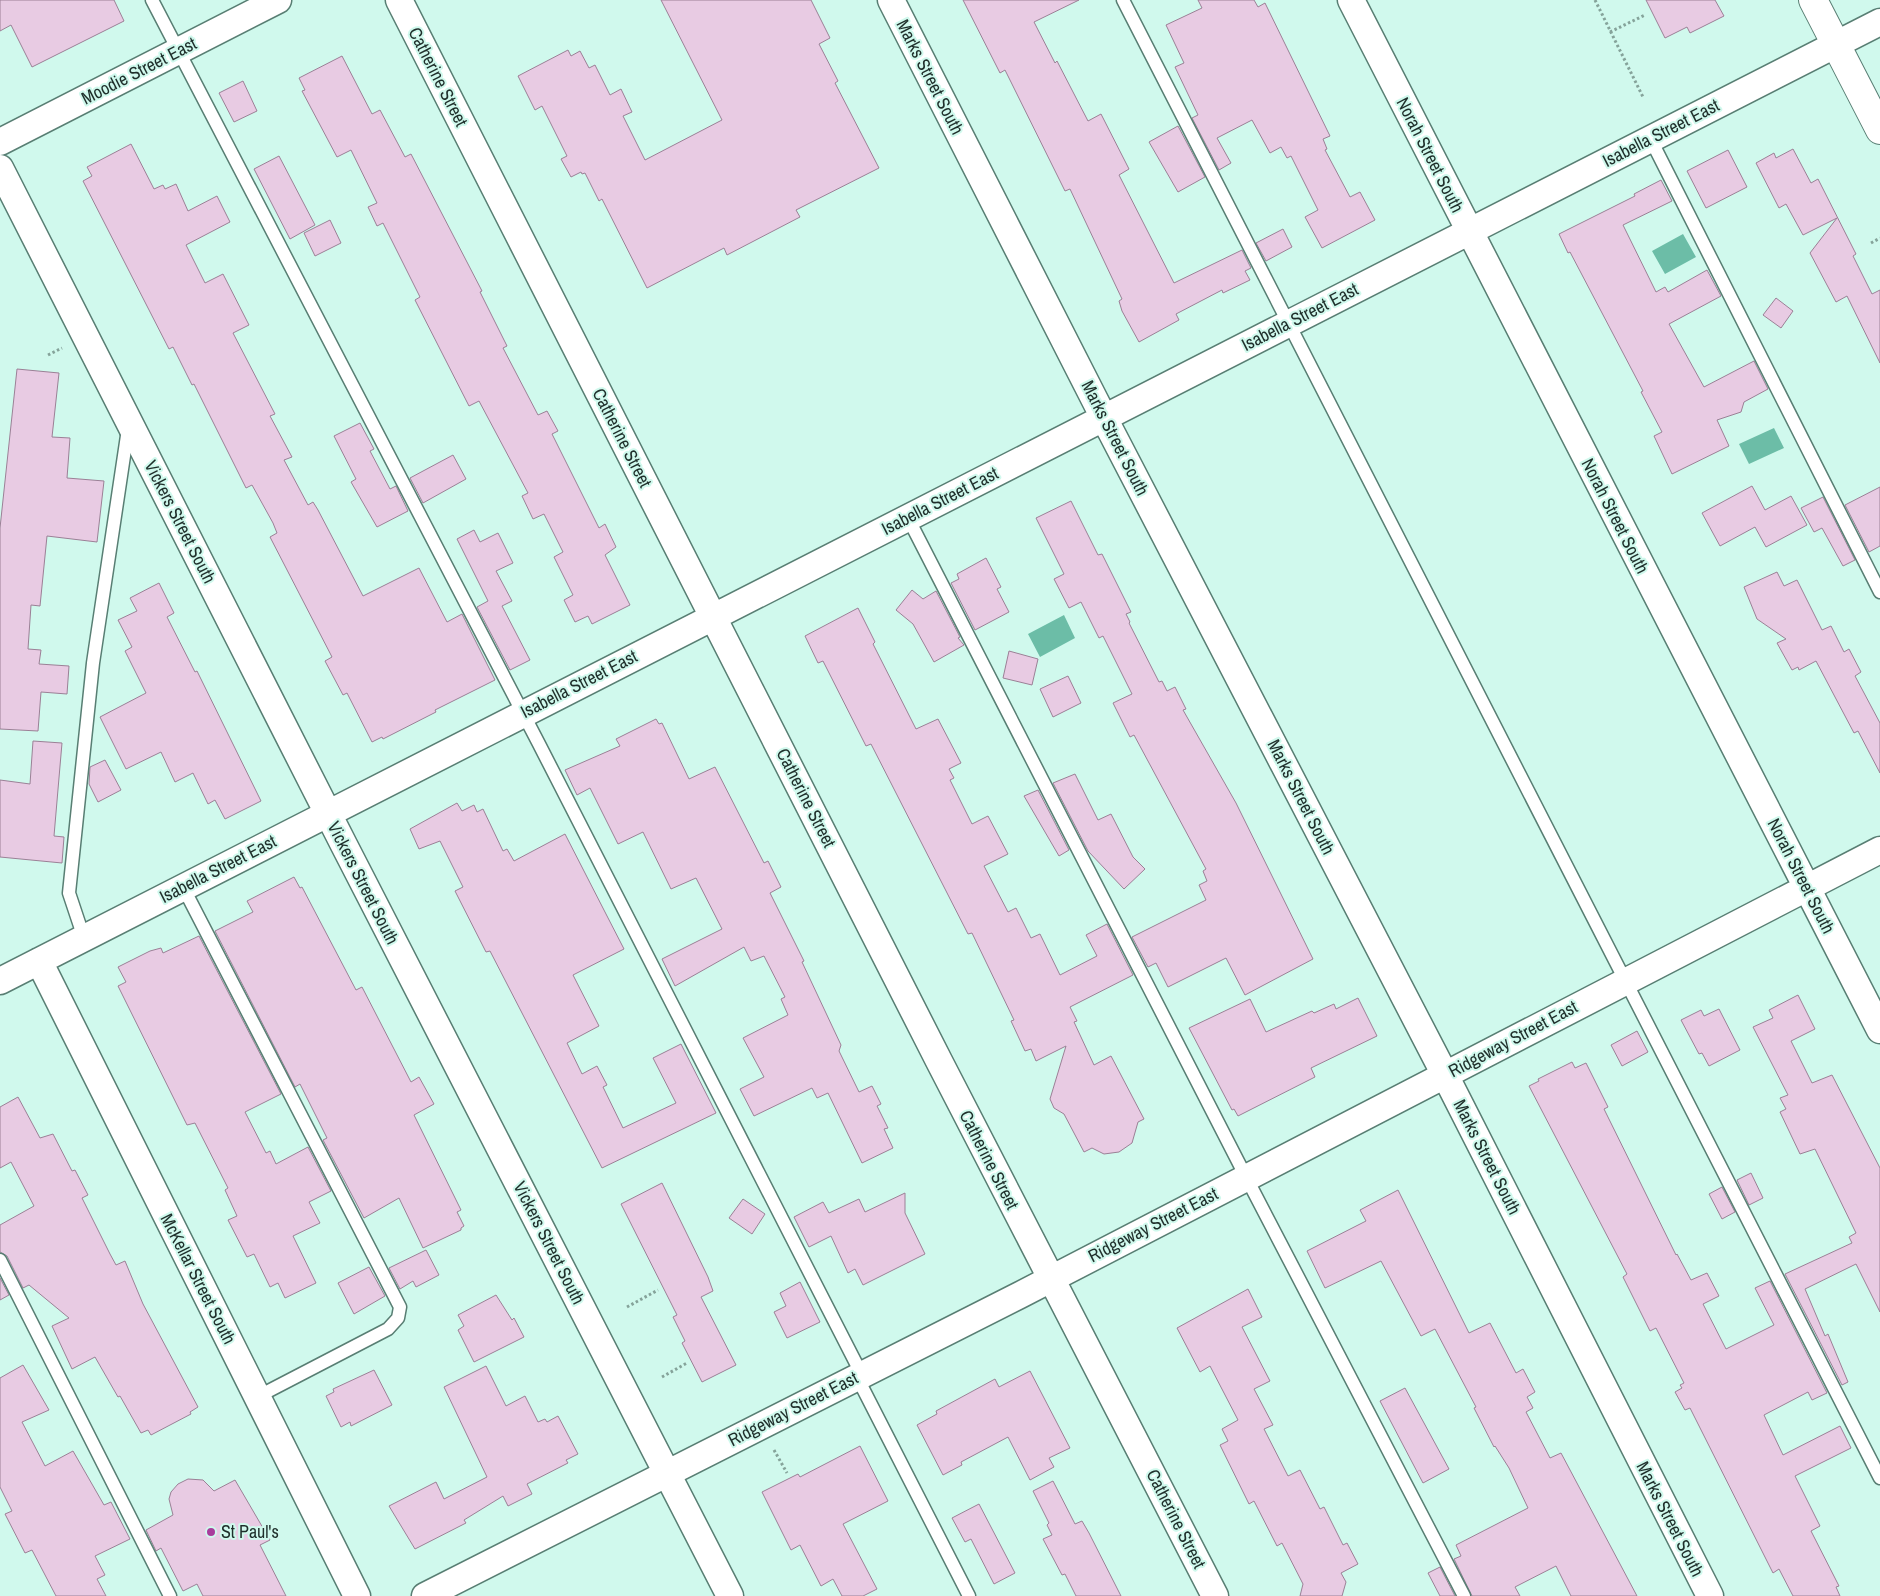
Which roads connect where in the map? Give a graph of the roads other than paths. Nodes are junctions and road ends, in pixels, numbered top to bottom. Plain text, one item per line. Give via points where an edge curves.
1 (152, 0) edge
2 (278, 0) edge
3 (399, 0) edge
4 (891, 0) edge
5 (1123, 0) edge
6 (1351, 0) edge
7 (1814, 0) edge
8 (1880, 22) edge
9 (1837, 44) junction
10 (178, 51) junction
11 (1880, 130) edge
12 (1650, 138) junction
13 (0, 142) edge
14 (0, 168) edge
15 (1468, 230) junction
16 (1287, 323) junction
17 (1104, 418) junction
18 (129, 423) junction
19 (908, 518) junction
20 (1880, 592) edge
21 (714, 616) junction
22 (523, 713) junction
23 (327, 812) junction
24 (1880, 850) edge
25 (183, 887) junction
26 (1807, 887) junction
27 (84, 938) junction
28 (39, 961) junction
29 (0, 981) edge
30 (1624, 982) junction
31 (1880, 1030) edge
32 (1445, 1075) junction
33 (1246, 1177) junction
34 (0, 1260) edge
35 (1051, 1278) junction
36 (860, 1376) junction
37 (257, 1398) junction
38 (667, 1473) junction
39 (1880, 1478) edge
40 (170, 1596) edge
41 (357, 1596) edge
42 (425, 1596) edge
43 (730, 1596) edge
44 (969, 1596) edge
45 (1215, 1596) edge
46 (1464, 1596) edge
47 (1710, 1596) edge

1 - 10 lane
2 - 10 street, Moodie Street East
3 - 21 street, Catherine Street
4 - 17 street, Marks Street South
5 - 16 lane
6 - 15 street, Norah Street South
7 - 9 street
8 - 9 street, Isabella Street East
9 - 11 street
9 - 12 street, Isabella Street East
10 - 13 street, Moodie Street East
10 - 22 lane
12 - 15 street, Isabella Street East
12 - 20 lane
14 - 18 street, Vickers Street South
15 - 16 street, Isabella Street East
15 - 26 street, Norah Street South
16 - 17 street, Isabella Street East
16 - 30 lane
17 - 19 street, Isabella Street East
17 - 32 street, Marks Street South
18 - 23 street, Vickers Street South
18 - 27 lane via 93,663 69,893
19 - 21 street, Isabella Street East
19 - 33 lane
21 - 22 street, Isabella Street East
21 - 35 street, Catherine Street
22 - 23 street, Isabella Street East
22 - 36 lane
23 - 25 street, Isabella Street East
23 - 38 street, Vickers Street South
24 - 26 street, Ridgeway Street East
25 - 27 street, Isabella Street East
25 - 37 lane via 400,1307 398,1318 388,1328
26 - 30 street, Ridgeway Street East
26 - 31 street, Norah Street South
27 - 28 street, Isabella Street East
28 - 29 street, Isabella Street East
28 - 37 street, McKellar Street South
30 - 32 street, Ridgeway Street East
30 - 39 lane
32 - 33 street, Ridgeway Street East
32 - 47 street, Marks Street South
33 - 35 street, Ridgeway Street East
33 - 46 lane
34 - 40 lane
35 - 36 street, Ridgeway Street East
35 - 45 street, Catherine Street
36 - 38 street, Ridgeway Street East
36 - 44 lane
37 - 41 street, McKellar Street South
38 - 42 street, Ridgeway Street East
38 - 43 street, Vickers Street South

